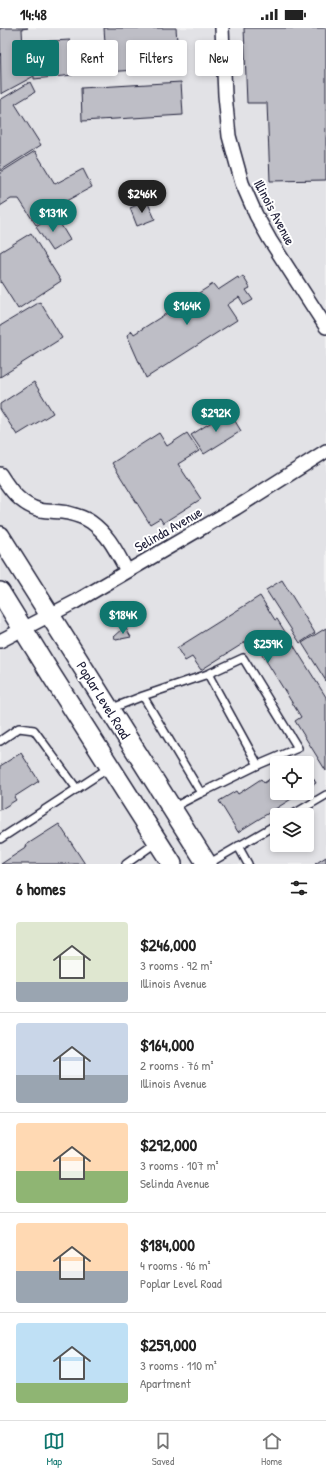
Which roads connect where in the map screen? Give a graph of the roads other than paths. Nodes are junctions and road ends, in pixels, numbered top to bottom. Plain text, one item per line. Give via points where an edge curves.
1 (222, 28) edge
2 (326, 327) edge
3 (326, 451) edge
4 (0, 474) edge
5 (2, 540) edge
6 (127, 571) junction
7 (0, 592) edge
8 (50, 614) junction
9 (22, 628) junction
10 (0, 641) edge
11 (208, 674) junction
12 (143, 696) junction
13 (110, 709) junction
14 (0, 741) edge
15 (258, 765) junction
16 (110, 767) junction
17 (76, 789) junction
18 (201, 793) junction
19 (326, 795) edge
20 (172, 808) junction
21 (304, 808) edge
22 (270, 828) edge
23 (0, 839) edge
24 (157, 842) junction
25 (238, 846) junction
26 (126, 864) edge
27 (172, 864) edge
28 (208, 864) edge
29 (248, 864) edge

1 - 2 street, Illinois Avenue via 229,136 242,183 270,240
3 - 6 street, Selinda Avenue via 236,508
4 - 6 street via 21,502 40,510 80,516 90,522 111,541
5 - 8 main road, Poplar Level Road
6 - 8 street, Selinda Avenue
7 - 9 main road
8 - 9 street, Selinda Avenue
8 - 13 main road, Poplar Level Road
9 - 10 street, Selinda Avenue
9 - 16 main road
11 - 12 lane
11 - 15 lane
11 - 15 lane via 243,658 298,748
12 - 13 lane
12 - 18 lane
13 - 20 main road, Poplar Level Road
14 - 17 lane via 19,728 34,730
15 - 18 lane
16 - 17 lane
16 - 24 main road
17 - 23 lane
18 - 20 lane
19 - 21 lane
20 - 28 main road, Poplar Level Road
22 - 25 lane
24 - 26 lane
24 - 27 main road
25 - 28 lane
25 - 29 lane

